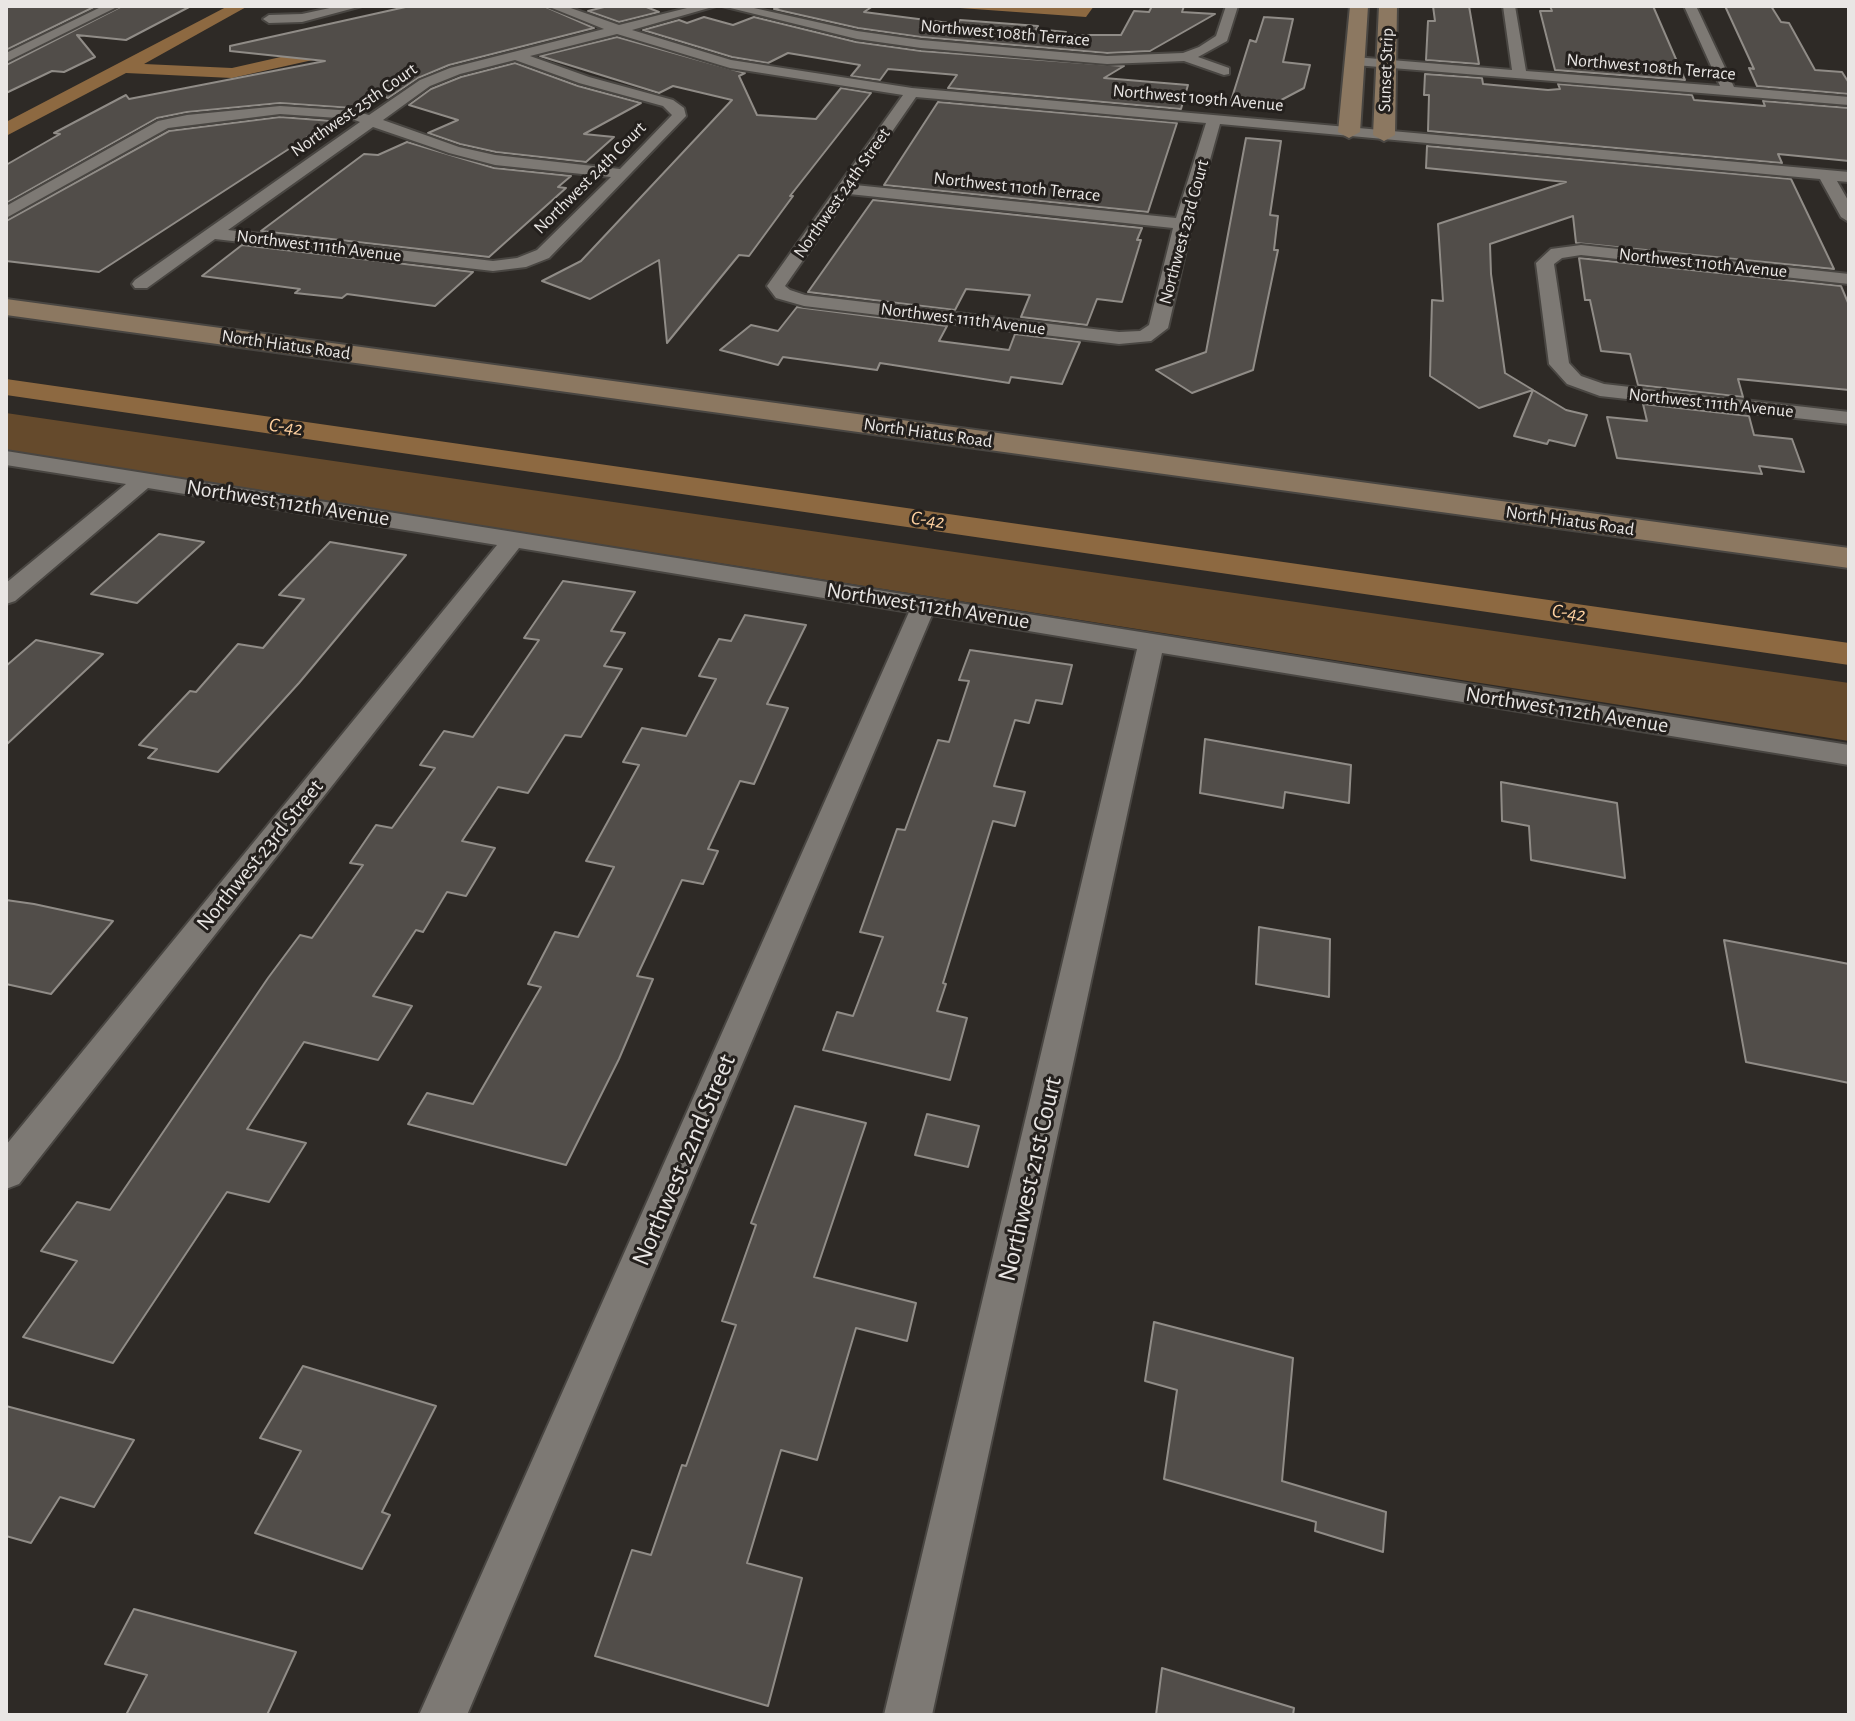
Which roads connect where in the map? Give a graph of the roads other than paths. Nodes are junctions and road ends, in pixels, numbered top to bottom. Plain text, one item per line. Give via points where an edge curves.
1 (113, 6) edge
2 (356, 6) edge
3 (553, 6) edge
4 (710, 6) edge
5 (1232, 6) edge
6 (1359, 6) edge
7 (1388, 6) edge
8 (1509, 6) edge
9 (1690, 6) edge
10 (731, 7) edge
11 (269, 19) dead end
12 (615, 30) junction
13 (517, 56) junction
14 (1185, 57) junction
15 (6, 58) edge
16 (1355, 61) junction
17 (1386, 63) junction
18 (1224, 71) dead end
19 (1520, 75) junction
20 (1729, 91) junction
21 (912, 92) junction
22 (1849, 101) edge
23 (372, 120) junction
24 (1214, 120) junction
25 (1349, 132) junction
26 (1384, 135) junction
27 (624, 174) junction
28 (1826, 175) junction
29 (1849, 177) edge
30 (846, 189) junction
31 (6, 213) edge
32 (1849, 217) edge
33 (1183, 224) junction
34 (214, 234) junction
35 (520, 263) joint
36 (1849, 279) edge
37 (141, 284) dead end
38 (6, 287) edge
39 (783, 294) joint
40 (6, 307) edge
41 (1144, 337) joint
42 (1574, 380) joint
43 (1849, 418) edge
44 (6, 458) edge
45 (144, 480) junction
46 (1414, 487) junction
47 (1756, 517) dead end
48 (514, 539) junction
49 (1849, 558) edge
50 (6, 596) edge
51 (924, 605) junction
52 (1151, 643) junction
53 (1849, 755) edge
54 (6, 1172) edge
55 (443, 1715) edge
56 (908, 1715) edge

1 - 15 street
2 - 11 street
3 - 12 street, Northwest 109th Avenue
4 - 12 street, Northwest 25th Court
5 - 14 street via 1222,38
6 - 16 main road, Sunset Strip
7 - 17 main road, Sunset Strip
8 - 19 street
9 - 20 street
10 - 14 street, Northwest 108th Terrace via 921,44 1107,60
12 - 13 street, Northwest 25th Court
12 - 21 street, Northwest 109th Avenue via 730,64
13 - 23 street, Northwest 25th Court via 425,83
13 - 27 street, Northwest 24th Court via 668,103 679,111
14 - 18 street, Northwest 108th Terrace
16 - 17 street, Northwest 108th Terrace
16 - 25 main road, Sunset Strip
17 - 19 street, Northwest 108th Terrace
17 - 26 main road, Sunset Strip
19 - 20 street, Northwest 108th Terrace
20 - 22 street, Northwest 108th Terrace
21 - 24 street, Northwest 109th Avenue
21 - 30 street, Northwest 24th Street
23 - 27 street via 495,160
23 - 31 street via 280,110 163,124
23 - 34 street, Northwest 25th Court
24 - 25 street, Northwest 109th Avenue
24 - 33 street, Northwest 23rd Court
25 - 26 street, Northwest 109th Avenue
26 - 28 street, Northwest 109th Avenue
27 - 35 street, Northwest 24th Court via 543,254
28 - 29 street, Northwest 109th Avenue
28 - 32 street
30 - 33 street, Northwest 110th Terrace
30 - 39 street, Northwest 24th Street via 776,286
33 - 41 street, Northwest 23rd Court via 1158,328
34 - 35 street, Northwest 111th Avenue via 493,266
34 - 37 street, Northwest 25th Court
36 - 42 street, Northwest 110th Avenue via 1581,250 1557,253 1545,263 1559,364
38 - 46 main road, North Hiatus Road
39 - 41 street, Northwest 111th Avenue
40 - 46 main road, North Hiatus Road
42 - 43 street, Northwest 111th Avenue via 1600,390
44 - 45 street, Northwest 112th Avenue
45 - 48 street, Northwest 112th Avenue
45 - 50 street
46 - 47 main road, North Hiatus Road
46 - 49 main road, North Hiatus Road
48 - 51 street, Northwest 112th Avenue
48 - 54 street, Northwest 23rd Street
51 - 52 street, Northwest 112th Avenue
51 - 55 street, Northwest 22nd Street
52 - 53 street, Northwest 112th Avenue
52 - 56 street, Northwest 21st Court

